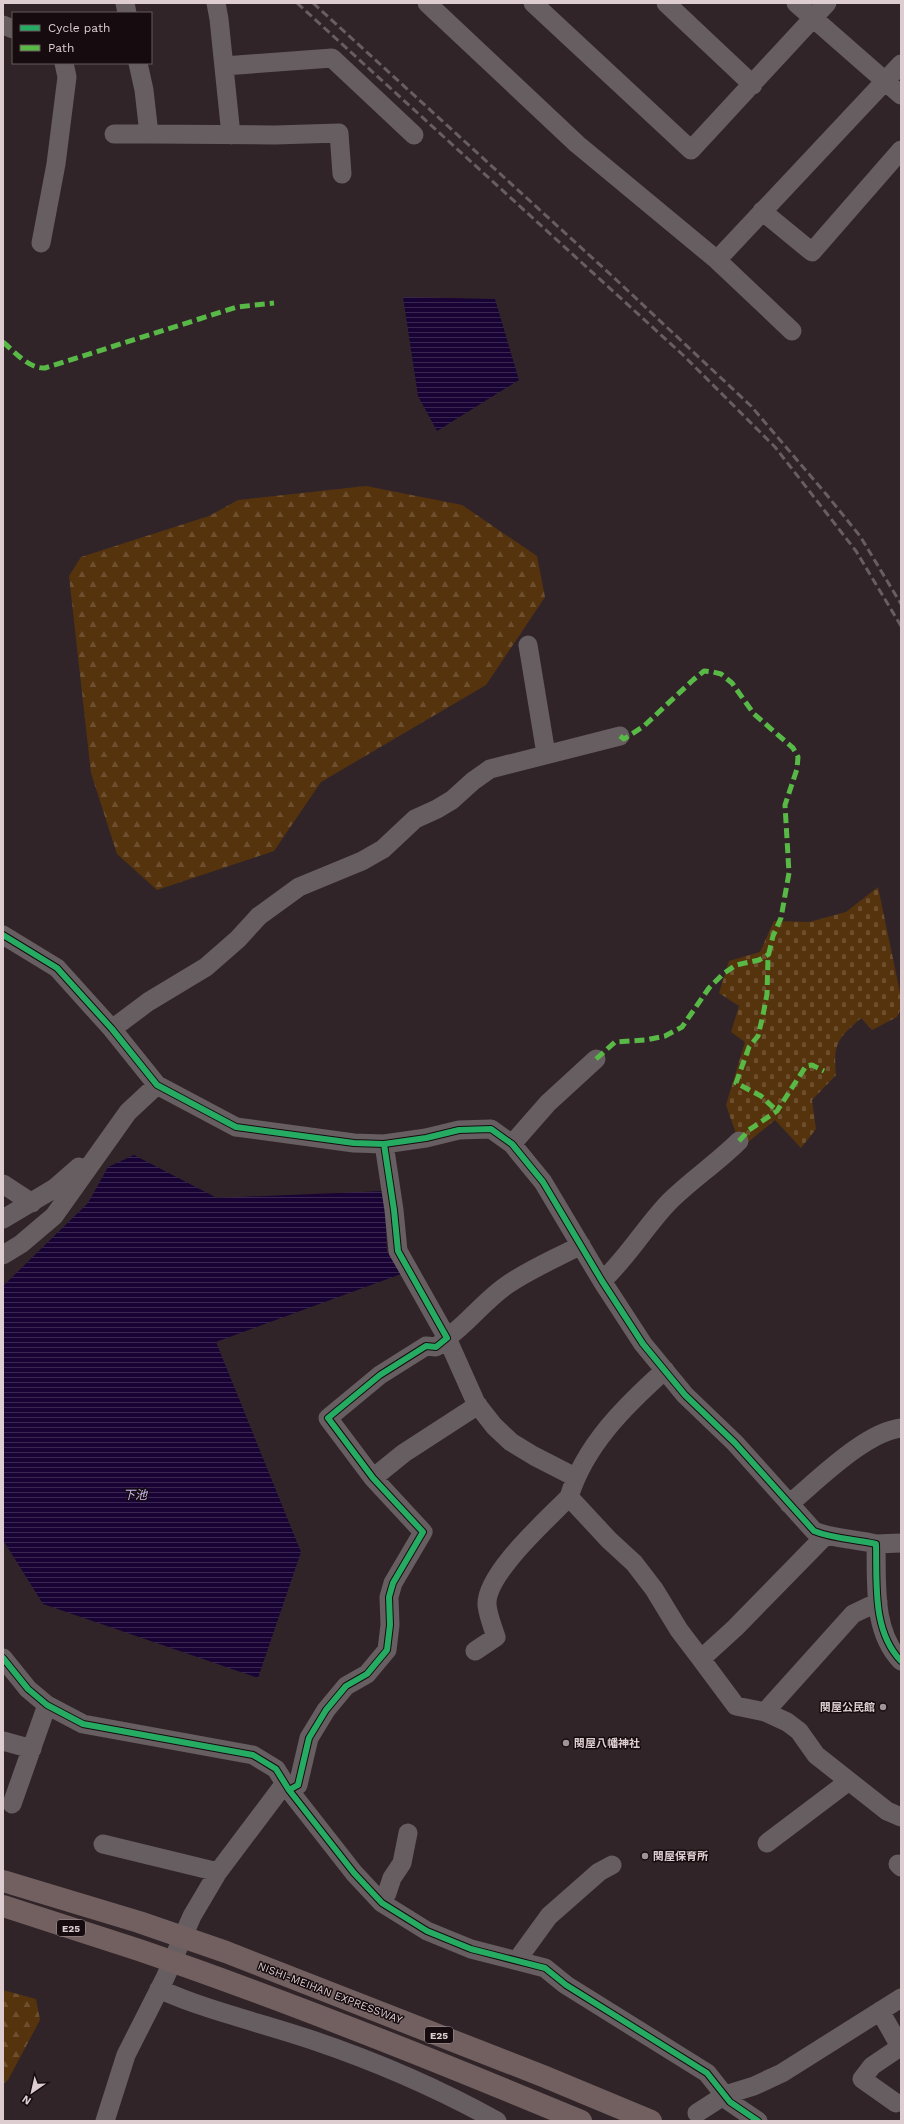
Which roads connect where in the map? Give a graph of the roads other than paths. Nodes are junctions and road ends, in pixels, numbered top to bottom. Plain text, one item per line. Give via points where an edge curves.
1 (216, 3) edge
2 (427, 3) edge
3 (533, 3) edge
4 (666, 3) edge
5 (796, 3) edge
6 (827, 3) edge
7 (812, 18) junction
8 (64, 64) edge
9 (138, 64) edge
10 (901, 64) edge
11 (224, 66) junction
12 (886, 81) junction
13 (753, 85) junction
14 (901, 95) edge
15 (114, 134) dead end
16 (149, 134) junction
17 (231, 135) junction
18 (414, 135) dead end
19 (901, 150) edge
20 (342, 174) dead end
21 (762, 211) junction
22 (41, 243) dead end
23 (717, 260) junction
24 (792, 331) dead end
25 (528, 645) dead end
26 (620, 736) dead end
27 (546, 754) junction
28 (3, 935) edge
29 (112, 1029) junction
30 (596, 1059) dead end
31 (157, 1085) junction
32 (739, 1142) dead end
33 (384, 1144) junction
34 (512, 1144) junction
35 (98, 1153) junction
36 (3, 1184) edge
37 (32, 1203) junction
38 (3, 1219) edge
39 (581, 1245) junction
40 (3, 1255) edge
41 (602, 1281) junction
42 (447, 1338) junction
43 (665, 1370) junction
44 (478, 1406) junction
45 (901, 1428) edge
46 (575, 1477) junction
47 (373, 1478) junction
48 (569, 1496) junction
49 (789, 1504) junction
50 (825, 1536) junction
51 (901, 1543) edge
52 (876, 1544) junction
53 (878, 1602) junction
54 (475, 1651) dead end
55 (3, 1658) edge
56 (701, 1660) junction
57 (901, 1661) edge
58 (47, 1706) junction
59 (764, 1712) junction
60 (3, 1741) edge
61 (32, 1749) junction
62 (849, 1781) junction
63 (287, 1787) junction
64 (12, 1804) dead end
65 (901, 1816) edge
66 (408, 1833) dead end
67 (767, 1843) dead end
68 (103, 1844) dead end
69 (612, 1866) dead end
70 (218, 1872) junction
71 (3, 1881) edge
72 (382, 1903) junction
73 (3, 1906) edge
74 (517, 1960) junction
75 (167, 1993) junction
76 (901, 1998) edge
77 (880, 2010) junction
78 (900, 2048) edge
79 (725, 2095) junction
80 (896, 2103) dead end
81 (697, 2113) dead end
82 (105, 2121) edge
83 (496, 2121) edge
84 (581, 2121) edge
85 (651, 2121) edge
86 (758, 2121) edge

1 - 11 street
2 - 23 street via 577,144
3 - 13 street via 692,150
4 - 13 street
5 - 7 street
6 - 7 street
7 - 12 street
7 - 13 street
8 - 22 street via 67,77 56,164
9 - 16 street
10 - 12 street
11 - 17 street
11 - 18 street via 332,58
12 - 14 street
12 - 21 street
15 - 16 street
16 - 17 street
17 - 20 street via 339,133
19 - 21 street via 812,252
21 - 23 street
23 - 24 street
25 - 27 street
26 - 27 street
27 - 29 street via 490,768 447,803 415,819 383,849 362,861 299,887 259,916 238,939 206,966 148,1002
28 - 29 street via 58,968
29 - 31 street
30 - 34 street via 548,1103
31 - 33 street via 236,1127
31 - 35 street via 128,1112
32 - 41 street via 668,1203 621,1262
33 - 34 street via 459,1130 491,1129
33 - 42 street via 398,1251
34 - 39 street via 543,1182
35 - 37 street
35 - 40 street via 54,1216 21,1244
36 - 37 street
37 - 38 street
39 - 41 street
39 - 42 street via 508,1284
41 - 43 street via 643,1344
42 - 44 street
42 - 47 street via 436,1347 426,1346 380,1375 328,1418
43 - 46 street via 638,1394 604,1432
43 - 49 street via 685,1395 735,1444
44 - 46 street via 494,1426 512,1442
44 - 47 street via 404,1453
45 - 49 street via 884,1431 857,1448
46 - 48 street
47 - 63 street via 423,1532 393,1583 389,1597 390,1624 387,1650 367,1674 346,1686 326,1710 309,1738 298,1785
48 - 54 street via 505,1566 492,1587 487,1603 496,1637
48 - 56 street via 634,1563
49 - 50 street via 814,1531
50 - 52 street
50 - 56 street
51 - 52 street
52 - 53 street
53 - 57 street via 880,1623 894,1654
53 - 59 street via 853,1614
55 - 58 street
56 - 59 street via 736,1706
58 - 61 street
58 - 63 street via 83,1724 253,1754 276,1769
59 - 62 street via 799,1731 816,1755
60 - 61 street
61 - 64 street
62 - 65 street via 887,1811
62 - 67 street
63 - 70 street
63 - 72 street via 354,1873
66 - 72 street via 402,1864 392,1878
68 - 70 street
69 - 74 street via 599,1872 549,1916
70 - 75 street via 192,1916
71 - 85 highway, NISHI-MEIHAN EXPRESSWAY / E25 via 139,1922 226,1952
72 - 74 street via 427,1930 470,1949
73 - 84 highway, E25 via 217,1978
74 - 79 street via 545,1968 566,1985 707,2073
75 - 82 street via 126,2055
75 - 83 street via 235,2018 358,2056 472,2107
76 - 77 street
77 - 78 street
77 - 79 street via 782,2073 754,2086
78 - 80 street via 872,2066 862,2079
79 - 81 street
79 - 86 street via 730,2102

